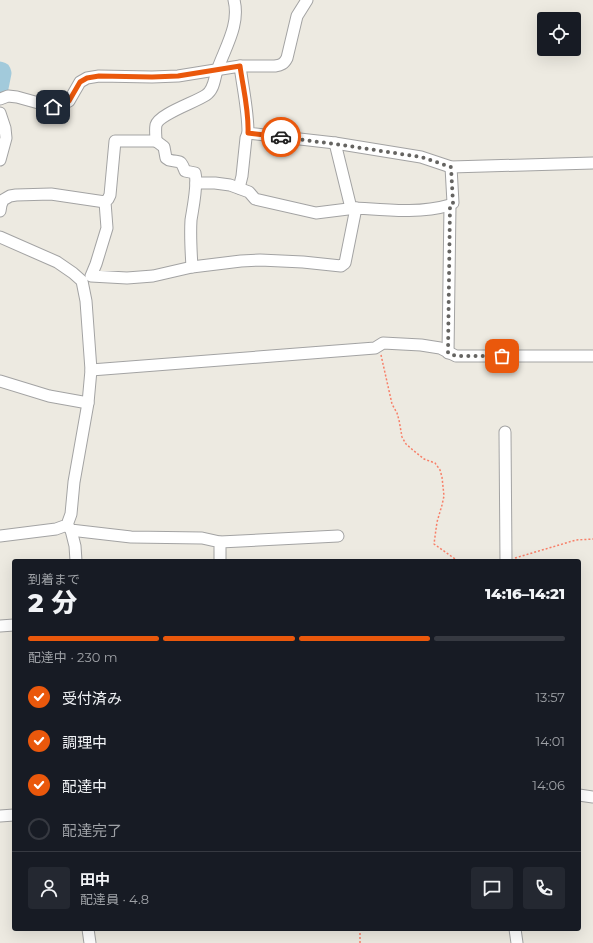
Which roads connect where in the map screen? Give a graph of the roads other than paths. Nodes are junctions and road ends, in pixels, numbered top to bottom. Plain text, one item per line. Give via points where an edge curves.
1 (234, 0) edge
2 (307, 0) edge
3 (240, 66) junction
4 (217, 70) junction
5 (0, 99) edge
6 (0, 113) edge
7 (248, 133) junction
8 (156, 141) junction
9 (335, 144) junction
10 (0, 160) edge
11 (593, 164) edge
12 (451, 167) junction
13 (196, 183) junction
14 (239, 188) junction
15 (105, 202) junction
16 (450, 205) junction
17 (353, 208) junction
18 (0, 211) edge
19 (0, 237) edge
20 (192, 267) junction
21 (86, 279) junction
22 (448, 353) junction
23 (593, 356) edge
24 (91, 370) junction
25 (0, 381) edge
26 (88, 403) junction
27 (505, 432) dead end
28 (69, 527) junction
29 (0, 536) edge
30 (338, 536) dead end
31 (220, 542) junction
32 (76, 559) edge
33 (220, 559) edge
34 (508, 559) edge
35 (12, 625) edge
36 (0, 626) edge
37 (581, 796) edge
38 (593, 797) edge
39 (0, 816) edge
40 (12, 816) edge
41 (88, 931) edge
42 (515, 931) edge
43 (90, 943) edge
44 (518, 943) edge

1 - 4 street via 236,6 233,31
2 - 3 street via 297,16 284,63 275,66
3 - 4 street
3 - 7 street
4 - 5 street via 178,76 87,78 80,82 69,101 53,107 17,97 8,96
4 - 8 street via 215,81 206,95 161,119 156,126
6 - 10 street via 6,138
7 - 9 street
7 - 14 street
8 - 13 street via 164,148 166,158 180,161 185,171 195,173
8 - 15 street via 116,141 110,195
9 - 12 street via 421,157
9 - 17 street
11 - 12 street
12 - 16 street via 453,203
13 - 14 street via 214,183
13 - 20 street via 191,221
14 - 17 street via 249,192 255,199 316,213
15 - 18 street via 51,194 16,195 3,200
15 - 21 street via 107,228 96,264
16 - 17 street via 417,211
16 - 22 street
17 - 20 street via 345,263 341,266 241,260
19 - 21 street via 57,262
20 - 21 street via 152,276
21 - 24 street
22 - 23 street via 456,356
22 - 24 street via 440,348 383,343 375,348
24 - 26 street
25 - 26 street via 49,396
26 - 28 street
27 - 34 street
28 - 29 street
28 - 31 street via 131,537 202,538
28 - 32 street
30 - 31 street
31 - 33 street
35 - 36 street
37 - 38 street
39 - 40 street
41 - 43 street
42 - 44 street

